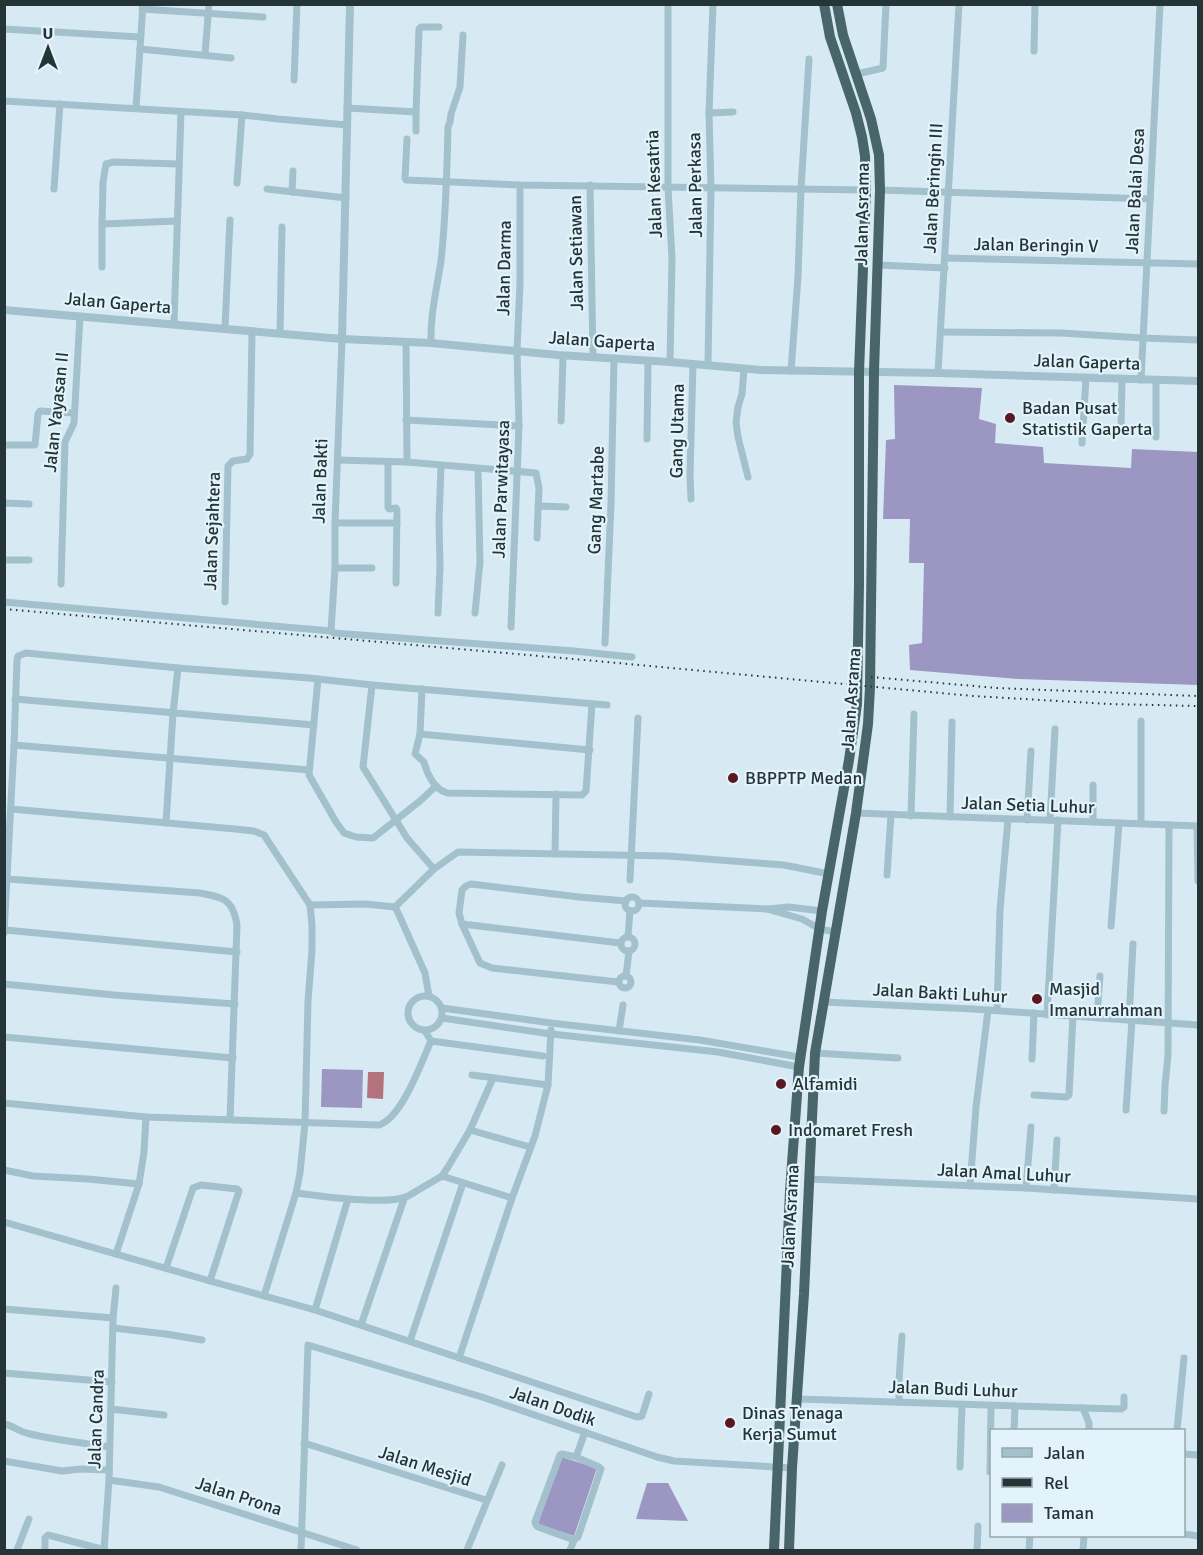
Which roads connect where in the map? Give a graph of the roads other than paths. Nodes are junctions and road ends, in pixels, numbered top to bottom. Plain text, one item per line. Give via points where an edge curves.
1 (209, 4) edge
2 (297, 4) edge
3 (350, 4) edge
4 (668, 4) edge
5 (713, 4) edge
6 (824, 4) edge
7 (837, 4) edge
8 (886, 4) edge
9 (959, 4) edge
10 (1035, 4) edge
11 (1160, 4) edge
12 (142, 7) edge
13 (208, 14) junction
14 (263, 17) dead end
15 (440, 27) dead end
16 (4, 29) edge
17 (463, 35) dead end
18 (140, 38) junction
19 (140, 49) junction
20 (1034, 51) dead end
21 (205, 54) junction
22 (231, 58) dead end
23 (808, 59) dead end
24 (857, 75) junction
25 (294, 80) dead end
26 (4, 101) edge
27 (60, 104) junction
28 (136, 108) junction
29 (347, 108) junction
30 (181, 111) junction
31 (416, 112) junction
32 (733, 112) dead end
33 (709, 113) junction
34 (242, 115) junction
35 (347, 125) junction
36 (416, 131) dead end
37 (407, 139) dead end
38 (178, 164) junction
39 (293, 171) dead end
40 (446, 182) junction
41 (237, 183) dead end
42 (520, 184) junction
43 (590, 185) junction
44 (668, 187) junction
45 (711, 188) junction
46 (54, 189) dead end
47 (267, 189) dead end
48 (801, 189) junction
49 (866, 190) junction
50 (880, 190) junction
51 (291, 192) junction
52 (949, 192) junction
53 (346, 198) junction
54 (1150, 199) junction
55 (230, 220) dead end
56 (177, 221) junction
57 (102, 224) junction
58 (282, 227) dead end
59 (945, 258) junction
60 (1147, 264) junction
61 (1198, 264) edge
62 (878, 265) junction
63 (102, 267) dead end
64 (945, 268) junction
65 (4, 310) edge
66 (80, 316) junction
67 (174, 324) junction
68 (225, 328) junction
69 (252, 331) junction
70 (941, 332) junction
71 (280, 333) junction
72 (342, 339) junction
73 (1143, 339) junction
74 (1198, 340) edge
75 (406, 342) junction
76 (430, 343) junction
77 (517, 351) junction
78 (563, 356) junction
79 (592, 357) junction
80 (614, 358) junction
81 (648, 361) junction
82 (670, 362) junction
83 (693, 364) junction
84 (708, 365) junction
85 (747, 369) junction
86 (791, 371) junction
87 (858, 372) junction
88 (874, 372) junction
89 (938, 373) junction
90 (1086, 378) junction
91 (1122, 379) junction
92 (1141, 380) junction
93 (1156, 380) junction
94 (1198, 381) edge
95 (74, 412) junction
96 (406, 420) junction
97 (561, 421) dead end
98 (519, 426) junction
99 (1121, 429) dead end
100 (1156, 436) dead end
101 (647, 439) dead end
102 (1082, 443) dead end
103 (4, 445) edge
104 (338, 460) junction
105 (388, 462) junction
106 (407, 462) junction
107 (441, 466) junction
108 (478, 469) junction
109 (517, 472) junction
110 (748, 477) dead end
111 (691, 499) dead end
112 (4, 503) edge
113 (29, 504) dead end
114 (538, 506) junction
115 (566, 507) dead end
116 (397, 522) junction
117 (335, 523) junction
118 (537, 538) dead end
119 (4, 560) edge
120 (29, 560) dead end
121 (335, 568) junction
122 (372, 568) dead end
123 (396, 583) dead end
124 (61, 584) dead end
125 (225, 602) dead end
126 (4, 603) edge
127 (475, 612) dead end
128 (438, 613) dead end
129 (511, 627) dead end
130 (331, 631) junction
131 (604, 643) dead end
132 (632, 657) dead end
133 (178, 668) junction
134 (318, 679) junction
135 (372, 685) junction
136 (423, 689) junction
137 (15, 699) junction
138 (592, 704) junction
139 (608, 705) dead end
140 (173, 713) junction
141 (914, 714) dead end
142 (638, 718) dead end
143 (1141, 721) dead end
144 (952, 722) dead end
145 (314, 725) junction
146 (1055, 729) dead end
147 (420, 735) junction
148 (14, 746) junction
149 (590, 750) junction
150 (1031, 751) dead end
151 (171, 758) junction
152 (309, 770) junction
153 (1093, 785) dead end
154 (436, 786) junction
155 (556, 794) junction
156 (11, 809) junction
157 (856, 813) junction
158 (891, 815) junction
159 (911, 816) junction
160 (950, 817) junction
161 (1008, 819) junction
162 (396, 820) junction
163 (1027, 820) junction
164 (1054, 820) junction
165 (1093, 822) junction
166 (166, 823) junction
167 (1119, 823) junction
168 (1141, 824) junction
169 (1169, 825) junction
170 (1198, 826) edge
171 (555, 854) junction
172 (631, 855) junction
173 (434, 869) junction
174 (829, 874) junction
175 (887, 875) dead end
176 (7, 879) junction
177 (630, 880) dead end
178 (1198, 881) edge
179 (626, 901) junction
180 (639, 903) junction
181 (310, 905) junction
182 (394, 907) junction
183 (767, 909) junction
184 (804, 909) junction
185 (630, 911) junction
186 (822, 911) junction
187 (802, 919) junction
188 (462, 924) junction
189 (1111, 926) dead end
190 (820, 929) junction
191 (4, 932) edge
192 (835, 932) junction
193 (628, 936) junction
194 (620, 943) junction
195 (1133, 944) dead end
196 (629, 951) junction
197 (237, 952) junction
198 (626, 976) junction
199 (1100, 976) dead end
200 (618, 982) junction
201 (4, 984) edge
202 (429, 996) junction
203 (823, 1002) junction
204 (235, 1004) junction
205 (623, 1005) dead end
206 (442, 1008) junction
207 (988, 1010) junction
208 (997, 1010) junction
209 (1034, 1014) junction
210 (1047, 1015) junction
211 (1073, 1016) junction
212 (1097, 1017) junction
213 (442, 1018) junction
214 (1130, 1020) junction
215 (1167, 1022) junction
216 (551, 1023) junction
217 (1198, 1025) edge
218 (425, 1031) junction
219 (619, 1031) junction
220 (551, 1034) junction
221 (4, 1037) edge
222 (431, 1041) junction
223 (720, 1043) junction
224 (718, 1052) junction
225 (815, 1053) junction
226 (543, 1056) dead end
227 (233, 1058) junction
228 (898, 1058) dead end
229 (1032, 1059) dead end
230 (799, 1062) junction
231 (472, 1075) dead end
232 (494, 1078) junction
233 (548, 1085) junction
234 (1034, 1095) dead end
235 (4, 1103) edge
236 (1126, 1110) dead end
237 (1164, 1111) dead end
238 (146, 1117) junction
239 (230, 1119) junction
240 (305, 1123) junction
241 (1031, 1127) dead end
242 (471, 1130) junction
243 (1057, 1140) dead end
244 (530, 1148) junction
245 (4, 1170) edge
246 (442, 1176) junction
247 (808, 1179) junction
248 (463, 1183) junction
249 (139, 1184) junction
250 (970, 1186) junction
251 (1026, 1188) junction
252 (1054, 1190) junction
253 (296, 1193) junction
254 (348, 1198) junction
255 (512, 1198) junction
256 (404, 1199) junction
257 (1198, 1199) edge
258 (4, 1221) edge
259 (116, 1254) junction
260 (166, 1268) junction
261 (210, 1281) junction
262 (116, 1288) dead end
263 (264, 1296) junction
264 (4, 1309) edge
265 (315, 1310) junction
266 (113, 1318) junction
267 (361, 1326) junction
268 (113, 1328) junction
269 (902, 1336) dead end
270 (202, 1340) dead end
271 (410, 1341) junction
272 (459, 1358) junction
273 (1184, 1358) dead end
274 (4, 1373) edge
275 (112, 1382) junction
276 (649, 1394) dead end
277 (1124, 1397) dead end
278 (798, 1399) junction
279 (899, 1402) junction
280 (962, 1405) junction
281 (991, 1406) junction
282 (1015, 1407) junction
283 (1083, 1408) junction
284 (111, 1409) junction
285 (164, 1414) dead end
286 (4, 1424) edge
287 (991, 1429) edge
288 (1014, 1429) edge
289 (1089, 1429) edge
290 (1177, 1429) edge
291 (585, 1432) junction
292 (304, 1443) junction
293 (109, 1447) junction
294 (576, 1457) junction
295 (4, 1461) edge
296 (502, 1465) dead end
297 (777, 1467) junction
298 (960, 1467) dead end
299 (792, 1468) junction
300 (109, 1470) junction
301 (109, 1480) junction
302 (486, 1500) junction
303 (28, 1519) dead end
304 (978, 1526) dead end
305 (302, 1532) junction
306 (574, 1540) junction
307 (45, 1547) edge
308 (104, 1550) edge
309 (16, 1551) edge
310 (301, 1551) edge
311 (357, 1551) edge
312 (467, 1551) edge
313 (570, 1551) edge
314 (774, 1551) edge
315 (789, 1551) edge
316 (977, 1551) edge

1 - 13 street
2 - 25 street
3 - 29 street, Jalan Bakti
4 - 44 street, Jalan Kesatria
5 - 33 street, Jalan Perkasa
6 - 49 highway, Jalan Asrama via 830,38 862,137
7 - 24 highway, Jalan Asrama
8 - 24 street via 883,68
9 - 52 street, Jalan Beringin III
10 - 20 street
11 - 54 street, Jalan Balai Desa
12 - 13 street
12 - 18 street
13 - 14 street
13 - 21 street
15 - 31 street via 419,29
16 - 18 street
17 - 40 street via 460,87 448,127
18 - 19 street
19 - 21 street
19 - 28 street
21 - 22 street
23 - 48 street
24 - 50 highway, Jalan Asrama via 879,155
26 - 27 street
27 - 28 street
27 - 46 street
28 - 30 street
29 - 31 street
29 - 35 street, Jalan Bakti
30 - 34 street
30 - 38 street
31 - 36 street
32 - 33 street
33 - 45 street, Jalan Perkasa
34 - 35 street
34 - 41 street
35 - 53 street, Jalan Bakti
37 - 40 street via 406,179
38 - 56 street
38 - 57 street via 106,164
39 - 51 street
40 - 42 street
40 - 76 street
42 - 43 street
42 - 77 street, Jalan Darma
43 - 44 street
43 - 79 street, Jalan Setiawan
44 - 45 street
44 - 82 street, Jalan Kesatria via 672,259
45 - 48 street
45 - 84 street, Jalan Perkasa
47 - 51 street
48 - 49 street
48 - 86 street
49 - 87 highway, Jalan Asrama
50 - 52 street
50 - 62 highway, Jalan Asrama
51 - 53 street
52 - 54 street
52 - 59 street, Jalan Beringin III
53 - 72 street, Jalan Bakti
54 - 60 street, Jalan Balai Desa
55 - 68 street
56 - 57 street
56 - 67 street
57 - 63 street
58 - 71 street
59 - 60 street, Jalan Beringin V
59 - 64 street, Jalan Beringin III
60 - 61 street, Jalan Beringin V
60 - 73 street, Jalan Balai Desa
62 - 64 street
62 - 88 highway, Jalan Asrama
64 - 70 street, Jalan Beringin III
65 - 66 street, Jalan Gaperta
66 - 67 street, Jalan Gaperta
66 - 95 street, Jalan Yayasan II
67 - 68 street, Jalan Gaperta
68 - 69 street, Jalan Gaperta
69 - 71 street, Jalan Gaperta
69 - 125 street, Jalan Sejahtera via 250,456 228,466
70 - 73 street via 1061,333
70 - 89 street, Jalan Beringin III
71 - 72 street, Jalan Gaperta
72 - 75 street, Jalan Gaperta
72 - 104 street, Jalan Bakti
73 - 74 street
73 - 92 street, Jalan Balai Desa
75 - 76 street, Jalan Gaperta
75 - 96 street
76 - 77 street, Jalan Gaperta
77 - 78 street, Jalan Gaperta
77 - 98 street, Jalan Parwitayasa
78 - 79 street, Jalan Gaperta
78 - 97 street
79 - 80 street, Jalan Gaperta
80 - 81 street, Jalan Gaperta
80 - 131 street, Gang Martabe
81 - 82 street, Jalan Gaperta
81 - 101 street
82 - 83 street, Jalan Gaperta
83 - 84 street, Jalan Gaperta
83 - 111 street, Gang Utama
84 - 85 street, Jalan Gaperta
85 - 86 street, Jalan Gaperta
85 - 110 street via 736,422
86 - 87 street, Jalan Gaperta
87 - 88 street, Jalan Gaperta
87 - 174 highway, Jalan Asrama via 857,704
88 - 89 street, Jalan Gaperta
88 - 157 highway, Jalan Asrama via 870,687
89 - 90 street, Jalan Gaperta
90 - 91 street, Jalan Gaperta
90 - 102 street
91 - 92 street, Jalan Gaperta
91 - 99 street
92 - 93 street, Jalan Gaperta
93 - 94 street, Jalan Gaperta
93 - 100 street
95 - 103 street via 40,411 35,445
95 - 124 street, Jalan Yayasan II via 74,426 65,442
96 - 98 street
96 - 106 street
98 - 109 street, Jalan Parwitayasa
104 - 105 street
104 - 117 street, Jalan Bakti
105 - 106 street
105 - 116 street via 388,507 396,509
106 - 107 street
107 - 108 street
107 - 128 street
108 - 109 street
108 - 127 street via 480,562
109 - 114 street via 537,474
109 - 129 street, Jalan Parwitayasa
112 - 113 street
114 - 115 street
114 - 118 street
116 - 117 street
116 - 123 street
117 - 121 street, Jalan Bakti
119 - 120 street
121 - 122 street
121 - 130 street, Jalan Bakti
126 - 130 street
130 - 132 street
133 - 134 street
133 - 137 street via 26,653 17,657
133 - 140 street
134 - 135 street
134 - 145 street
135 - 136 street
135 - 162 street via 363,767
136 - 138 street
136 - 147 street
137 - 140 street
137 - 148 street
138 - 139 street
138 - 149 street
140 - 145 street
140 - 151 street
141 - 159 street
142 - 172 street
143 - 168 street
144 - 160 street
145 - 152 street
146 - 164 street
147 - 149 street
147 - 154 street via 416,754
148 - 151 street
148 - 156 street
149 - 155 street via 585,793
150 - 163 street
151 - 152 street
151 - 166 street
152 - 162 street via 345,833 373,838
153 - 165 street
154 - 155 street via 447,793
154 - 162 street
155 - 171 street
156 - 166 street
156 - 176 street
157 - 158 street, Jalan Setia Luhur
157 - 192 highway, Jalan Asrama
158 - 159 street, Jalan Setia Luhur
158 - 175 street
159 - 160 street, Jalan Setia Luhur
160 - 161 street, Jalan Setia Luhur
161 - 163 street, Jalan Setia Luhur
161 - 208 street
162 - 173 street
163 - 164 street, Jalan Setia Luhur
164 - 165 street, Jalan Setia Luhur
164 - 210 street
165 - 167 street, Jalan Setia Luhur
166 - 181 street via 259,832 269,841
167 - 168 street, Jalan Setia Luhur
167 - 189 street
168 - 169 street, Jalan Setia Luhur
169 - 170 street, Jalan Setia Luhur
169 - 215 street
170 - 178 street
171 - 172 street
171 - 173 street via 458,852
172 - 174 street via 784,865
172 - 177 street
173 - 182 street
174 - 186 highway, Jalan Asrama
176 - 191 street
176 - 197 street via 223,897 236,915
179 - 180 street via 635,897
179 - 185 street
179 - 188 street via 471,884 461,893
180 - 183 street
180 - 185 street via 637,910
181 - 182 street
181 - 240 street
182 - 202 street via 425,974
183 - 184 street
183 - 187 street
184 - 186 street
184 - 187 street
185 - 193 street
186 - 190 highway, Jalan Asrama
187 - 190 street
188 - 194 street
188 - 200 street via 480,963 487,967
190 - 192 street
190 - 230 highway, Jalan Asrama
191 - 197 street
192 - 203 highway, Jalan Asrama
193 - 194 street
193 - 196 street via 635,943
194 - 196 street via 621,948
195 - 214 street
196 - 198 street
197 - 204 street
198 - 200 street
198 - 200 street via 631,981 629,987 622,988
199 - 212 street
201 - 204 street
202 - 206 street
202 - 218 street via 413,1001 408,1011 410,1022
203 - 207 street, Jalan Bakti Luhur
203 - 225 highway, Jalan Asrama
204 - 227 street
205 - 219 street
206 - 213 street
206 - 216 street
207 - 208 street, Jalan Bakti Luhur
207 - 250 street
208 - 209 street, Jalan Bakti Luhur
209 - 210 street, Jalan Bakti Luhur
209 - 229 street
210 - 211 street, Jalan Bakti Luhur
211 - 212 street, Jalan Bakti Luhur
211 - 234 street via 1069,1095
212 - 214 street, Jalan Bakti Luhur
213 - 218 street via 436,1027
213 - 220 street
214 - 215 street, Jalan Bakti Luhur
214 - 236 street
215 - 217 street, Jalan Bakti Luhur
215 - 237 street
216 - 219 street
216 - 220 street
218 - 222 street
219 - 223 street
220 - 224 street
220 - 233 street
221 - 227 street
222 - 226 street
222 - 240 street via 401,1105 384,1124
223 - 224 street
223 - 230 street
224 - 230 street via 758,1060
225 - 228 street
225 - 247 highway, Jalan Asrama
227 - 239 street
230 - 297 highway, Jalan Asrama
231 - 232 street
232 - 233 street
232 - 242 street
233 - 244 street
235 - 238 street
238 - 239 street
238 - 249 street
239 - 240 street
240 - 253 street
241 - 251 street
242 - 244 street
242 - 246 street
243 - 252 street
244 - 255 street
245 - 249 street
246 - 248 street
246 - 256 street
247 - 250 street, Jalan Amal Luhur
247 - 278 highway, Jalan Asrama
248 - 255 street
248 - 271 street
249 - 259 street
250 - 251 street, Jalan Amal Luhur
251 - 252 street, Jalan Amal Luhur
252 - 257 street, Jalan Amal Luhur
253 - 254 street
253 - 263 street
254 - 256 street
254 - 265 street
255 - 272 street
256 - 267 street
258 - 259 street
259 - 260 street
260 - 261 street
260 - 261 street via 193,1188 201,1185 237,1189
261 - 263 street
262 - 266 street, Jalan Candra
263 - 265 street
264 - 266 street
265 - 267 street
266 - 268 street, Jalan Candra
267 - 271 street
268 - 270 street
268 - 275 street, Jalan Candra
269 - 279 street
271 - 272 street
272 - 276 street via 637,1417 642,1416
273 - 290 street
274 - 275 street
275 - 284 street, Jalan Candra
277 - 283 street, Jalan Budi Luhur via 1121,1408
278 - 279 street, Jalan Budi Luhur
278 - 299 highway, Jalan Asrama
279 - 280 street, Jalan Budi Luhur
280 - 281 street, Jalan Budi Luhur
280 - 298 street
281 - 282 street, Jalan Budi Luhur
281 - 287 street
282 - 283 street, Jalan Budi Luhur
282 - 288 street
283 - 289 street
284 - 285 street
284 - 293 street, Jalan Candra
286 - 293 street via 19,1432
291 - 292 street, Jalan Dodik via 308,1345
291 - 294 street
291 - 297 street, Jalan Dodik via 664,1459
292 - 302 street, Jalan Mesjid
292 - 305 street
293 - 300 street, Jalan Candra
294 - 306 street via 601,1469
294 - 306 street via 560,1455 535,1524
295 - 300 street via 62,1471
296 - 302 street
297 - 299 street, Jalan Dodik
297 - 314 highway, Jalan Asrama
299 - 315 highway, Jalan Asrama
300 - 301 street, Jalan Candra
301 - 305 street, Jalan Prona via 159,1487
301 - 308 street, Jalan Candra
302 - 312 street, Jalan Mesjid
303 - 309 street
304 - 316 street
305 - 310 street
305 - 311 street, Jalan Prona
306 - 313 street
307 - 308 street via 48,1535

